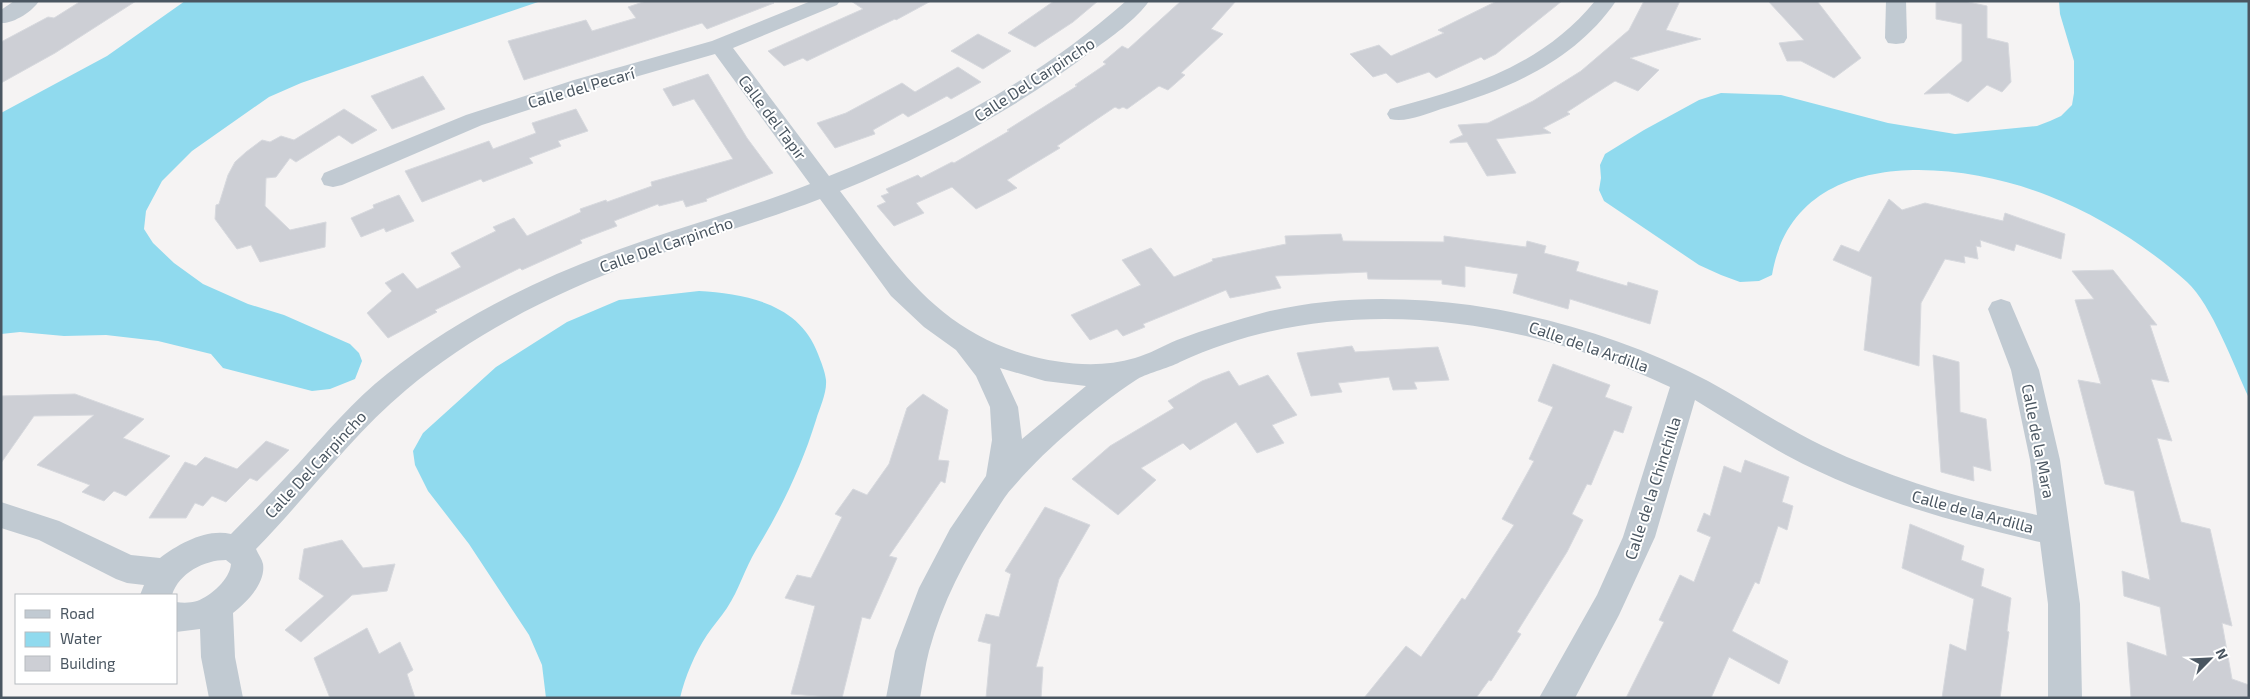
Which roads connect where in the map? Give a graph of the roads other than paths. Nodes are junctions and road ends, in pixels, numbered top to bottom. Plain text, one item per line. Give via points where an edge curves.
1 (29, 1) edge
2 (830, 1) edge
3 (1139, 1) edge
4 (1606, 1) edge
5 (1896, 1) edge
6 (6, 12) edge
7 (1896, 38) dead end
8 (720, 46) junction
9 (1398, 114) dead end
10 (333, 178) dead end
11 (826, 187) junction
12 (2001, 309) dead end
13 (966, 343) junction
14 (1128, 371) junction
15 (1686, 382) junction
16 (1001, 479) junction
17 (1, 515) edge
18 (2054, 532) junction
19 (236, 549) junction
20 (161, 584) edge
21 (216, 608) junction
22 (178, 617) edge
23 (226, 698) edge
24 (903, 698) edge
25 (1556, 698) edge
26 (2065, 698) edge

1 - 6 street
2 - 8 street, Calle del Pecarí
3 - 11 street, Calle Del Carpincho via 1088,45 982,114
4 - 9 street via 1588,24 1536,63 1452,100
5 - 7 street
8 - 10 street, Calle del Pecarí via 522,104
8 - 11 street, Calle del Tapir
11 - 13 street, Calle de la Ardilla via 900,288 934,320
11 - 19 street, Calle Del Carpincho via 604,265 554,286 475,328 406,376 366,409
12 - 18 street, Calle de la Mara via 2025,370 2045,460
13 - 14 street, Calle de la Ardilla via 1002,359 1068,374
13 - 16 street, Calle de la Ardilla via 988,371 1004,407 1007,440
14 - 15 street, Calle de la Ardilla via 1211,338 1266,322 1376,310 1430,311 1529,324 1630,357
14 - 16 street, Calle de la Ardilla via 1039,440
15 - 18 street, Calle de la Ardilla via 1812,454 1866,477 1936,504
15 - 25 street, Calle de la Chinchilla via 1639,538 1608,605
16 - 24 street, Calle de la Ardilla via 961,538 935,588 912,651
17 - 20 street via 48,530
18 - 26 street, Calle de la Mara via 2064,604
19 - 20 street via 226,546 201,550 182,560
19 - 21 street via 247,564 245,575 239,586
21 - 22 street via 186,618
21 - 23 street via 218,657

